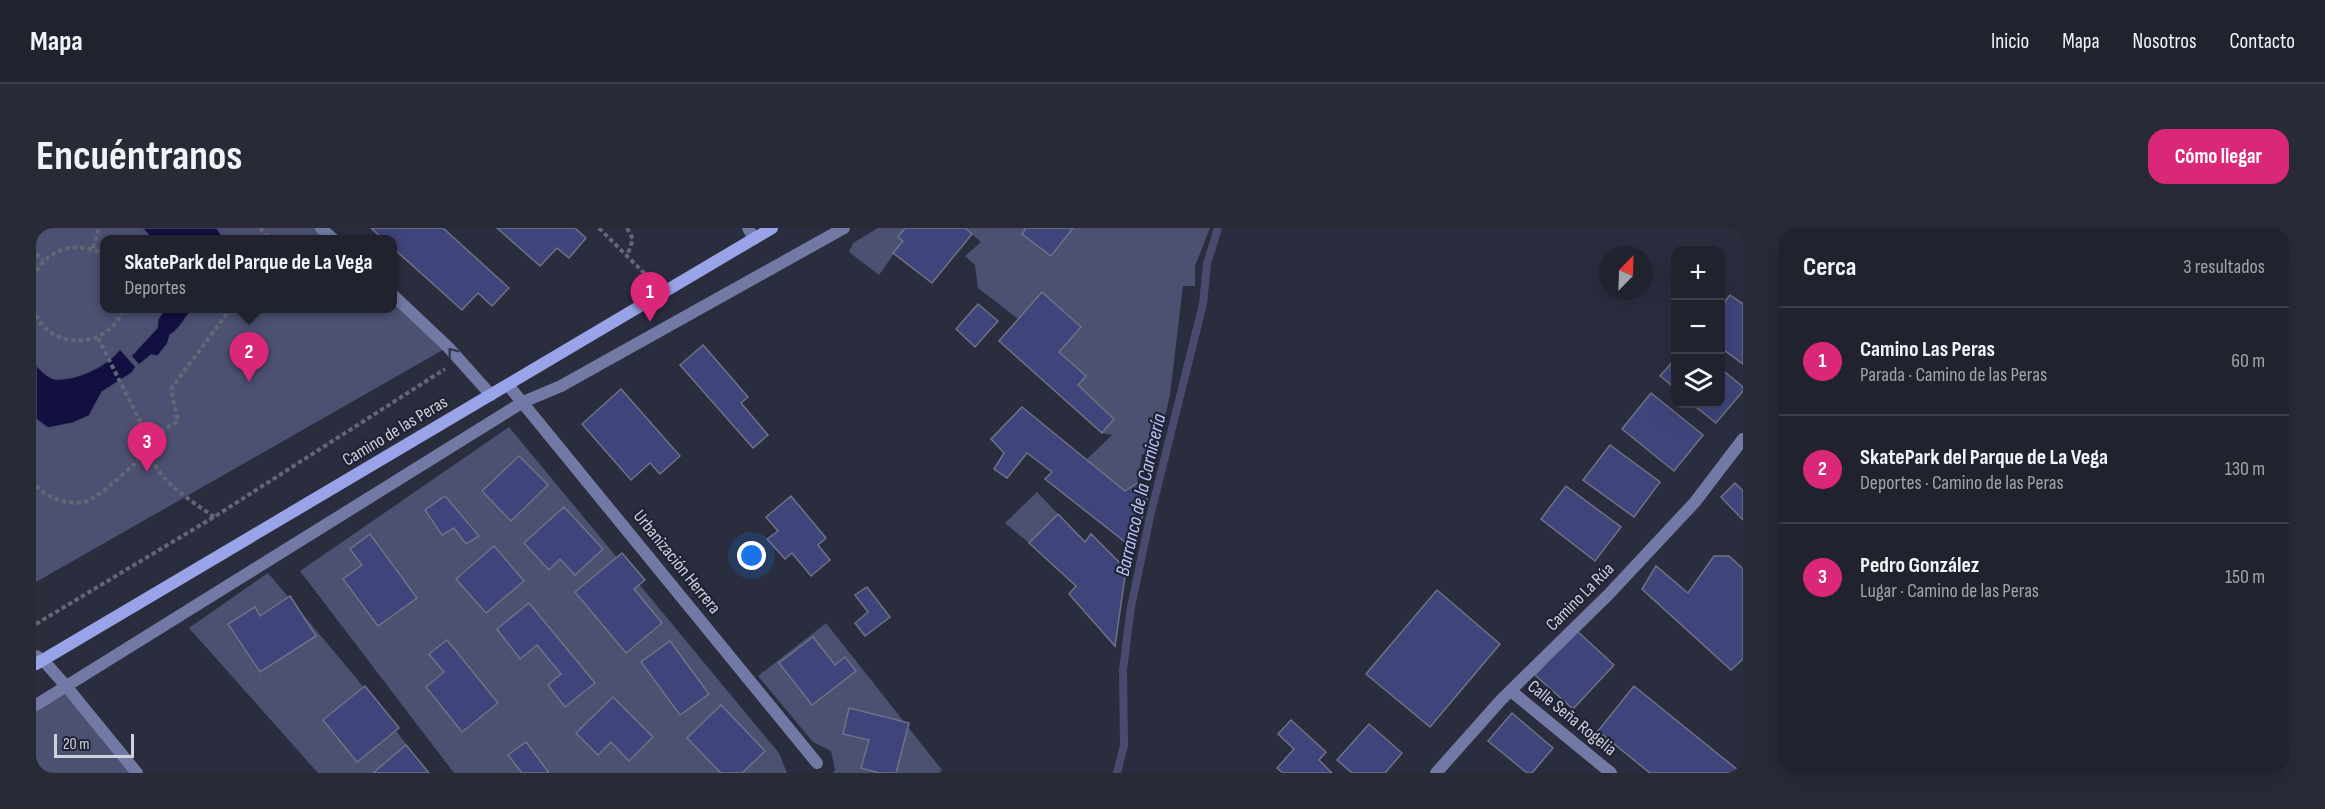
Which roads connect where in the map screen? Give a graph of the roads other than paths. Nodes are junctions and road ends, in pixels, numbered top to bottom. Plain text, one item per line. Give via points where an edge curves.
1 (772, 228) edge
2 (844, 228) edge
3 (751, 233) edge
4 (397, 299) edge
5 (508, 385) junction
6 (491, 396) junction
7 (523, 402) junction
8 (1743, 439) edge
9 (38, 660) edge
10 (66, 686) junction
11 (1511, 691) junction
12 (36, 705) edge
13 (817, 763) dead end
14 (137, 773) edge
15 (1436, 773) edge
16 (1611, 773) edge

1 - 3 main road, Camino de las Peras
2 - 7 street via 561,386
3 - 5 main road, Camino de las Peras via 664,293
6 -> 4 street via 448,347
5 - 6 main road, Camino de las Peras
5 - 7 street, Urbanización Herrera
6 - 9 main road, Camino de las Peras
7 - 10 street
7 - 13 street, Urbanización Herrera
8 - 11 street, Camino La Rúa via 1695,502
9 - 10 street
10 - 12 street
10 - 14 street
11 - 15 street, Camino La Rúa
11 - 16 street, Calle Seña Rogelia

